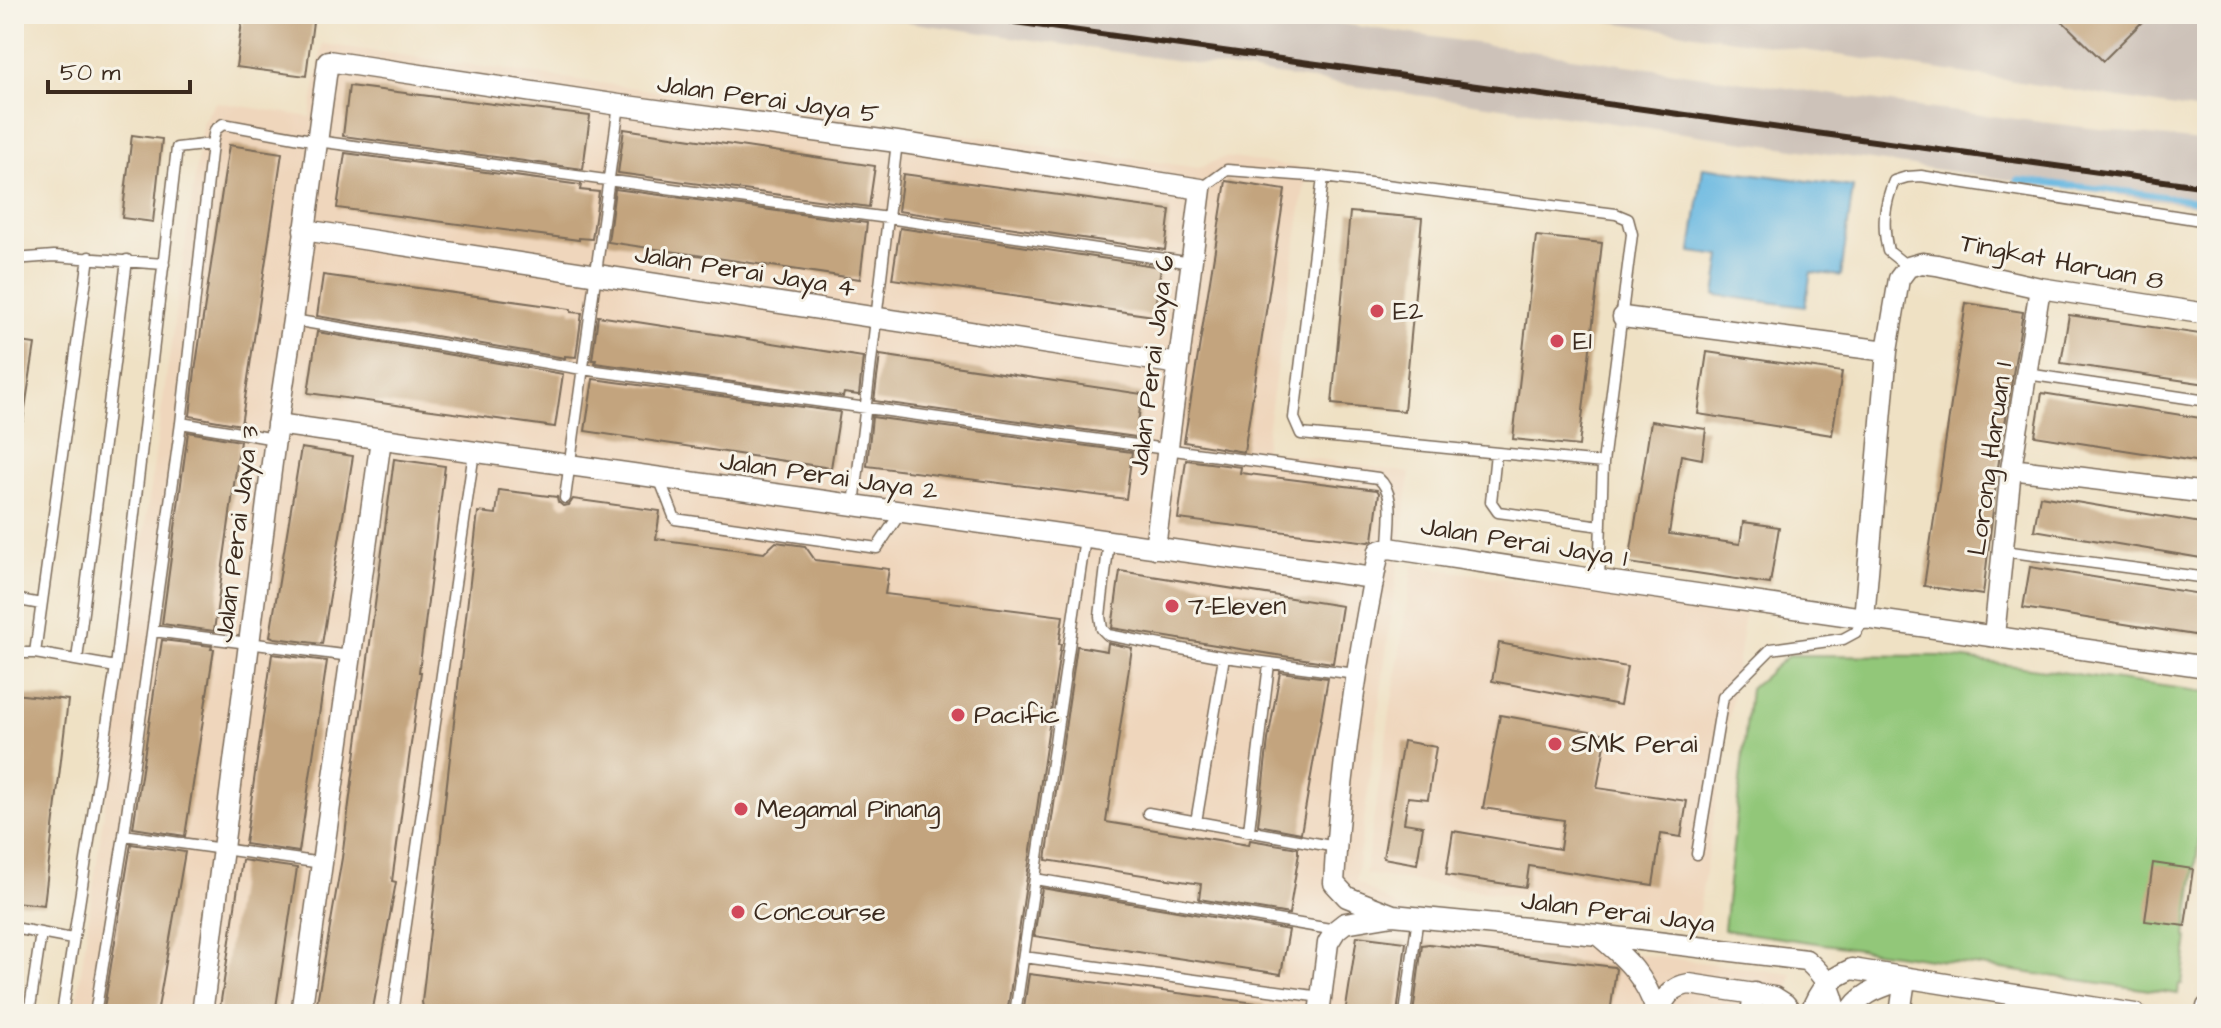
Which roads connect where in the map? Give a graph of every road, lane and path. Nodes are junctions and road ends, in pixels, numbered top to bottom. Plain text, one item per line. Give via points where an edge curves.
1 (328, 61) joint
2 (619, 105) junction
3 (317, 141) junction
4 (897, 142) junction
5 (212, 144) junction
6 (1323, 177) junction
7 (609, 181) junction
8 (1201, 189) junction
9 (888, 218) junction
10 (2207, 221) edge
11 (304, 230) junction
12 (89, 257) junction
13 (14, 259) edge
14 (127, 260) junction
15 (1192, 263) junction
16 (164, 264) junction
17 (1908, 267) junction
18 (596, 274) junction
19 (2040, 288) junction
20 (2207, 314) edge
21 (876, 317) junction
22 (1623, 317) junction
23 (293, 320) junction
24 (1887, 351) junction
25 (1179, 364) junction
26 (582, 369) junction
27 (2027, 374) junction
28 (2207, 401) edge
29 (865, 409) junction
30 (181, 423) junction
31 (276, 432) junction
32 (381, 439) junction
33 (1168, 450) junction
34 (474, 452) junction
35 (1496, 453) junction
36 (1603, 463) junction
37 (569, 465) junction
38 (2011, 469) junction
39 (659, 478) junction
40 (2207, 493) edge
41 (565, 498) dead end
42 (854, 505) junction
43 (901, 512) junction
44 (1601, 526) junction
45 (1085, 538) junction
46 (1109, 541) junction
47 (1155, 548) junction
48 (1389, 548) junction
49 (2004, 551) junction
50 (1373, 578) junction
51 (2207, 578) edge
52 (1599, 580) junction
53 (14, 599) edge
54 (41, 604) junction
55 (1864, 619) junction
56 (153, 631) junction
57 (1994, 636) junction
58 (250, 643) junction
59 (14, 653) edge
60 (35, 653) junction
61 (351, 656) junction
62 (1224, 657) junction
63 (77, 660) junction
64 (1269, 664) junction
65 (116, 667) junction
66 (2207, 667) edge
67 (1356, 674) junction
68 (1148, 813) dead end
69 (1196, 822) junction
70 (1249, 830) junction
71 (124, 835) junction
72 (1336, 847) junction
73 (223, 848) junction
74 (1697, 854) dead end
75 (322, 863) junction
76 (1035, 879) junction
77 (1393, 915) junction
78 (1418, 916) junction
79 (14, 928) edge
80 (1336, 930) junction
81 (41, 933) junction
82 (1598, 935) junction
83 (72, 939) junction
84 (1024, 957) junction
85 (1806, 960) junction
86 (1852, 969) junction
87 (1905, 979) junction
88 (1827, 982) junction
89 (1754, 993) junction
90 (1320, 1006) edge
91 (2207, 1007) edge
92 (29, 1014) edge
93 (62, 1014) edge
94 (95, 1014) edge
95 (202, 1014) edge
96 (301, 1014) edge
97 (393, 1014) edge
98 (1015, 1014) edge
99 (1405, 1014) edge
100 (1657, 1014) edge
101 (1751, 1014) edge
102 (1793, 1014) edge
103 (1810, 1014) edge
104 (1836, 1014) edge
105 (1849, 1014) edge
106 (1900, 1014) edge
107 (2135, 1014) edge
108 (2206, 1014) edge

1 - 2 street, Jalan Perai Jaya 5
1 - 3 street, Jalan Perai Jaya 3
2 - 4 street, Jalan Perai Jaya 5
2 - 7 lane
3 - 5 lane via 223,124 215,130
3 - 7 lane
3 - 11 street, Jalan Perai Jaya 3
4 - 8 street, Jalan Perai Jaya 5
4 - 9 lane
5 - 16 lane via 177,148
5 - 30 lane
6 - 8 lane via 1227,170
6 - 22 lane via 1628,219 1632,234
6 - 35 lane via 1294,418 1301,434
7 - 9 lane
7 - 18 lane
8 - 15 street, Jalan Perai Jaya 6
9 - 15 lane
9 - 21 lane
10 - 17 lane via 1907,177 1894,181 1884,215 1888,251
11 - 18 street, Jalan Perai Jaya 4
11 - 23 street, Jalan Perai Jaya 3
12 - 13 lane
12 - 14 lane
12 - 54 lane
14 - 16 lane
14 - 63 lane
15 - 25 street, Jalan Perai Jaya 6
16 - 65 lane
17 - 19 street, Tingkat Haruan 8 via 1937,265
17 - 24 street via 1899,279
18 - 21 street, Jalan Perai Jaya 4
18 - 26 lane
19 - 20 street, Tingkat Haruan 8
19 - 27 street, Lorong Haruan 1
21 - 25 street, Jalan Perai Jaya 4
21 - 29 lane
22 - 24 street
22 - 36 lane
23 - 26 lane
23 - 31 street, Jalan Perai Jaya 3
24 - 55 street
25 - 33 street, Jalan Perai Jaya 6
26 - 29 lane
26 - 37 lane
27 - 28 lane
27 - 38 street, Lorong Haruan 1
29 - 33 lane
29 - 42 lane
30 - 31 lane
30 - 56 lane
31 - 32 street, Jalan Perai Jaya 2
31 - 58 street, Jalan Perai Jaya 3
32 - 34 street, Jalan Perai Jaya 2
32 - 61 street
33 - 47 street, Jalan Perai Jaya 6
33 - 48 lane via 1378,478 1390,495
34 - 37 street, Jalan Perai Jaya 2
34 - 97 lane
35 - 36 lane
35 - 44 lane via 1491,502 1498,512
36 - 44 lane
37 - 39 street, Jalan Perai Jaya 2
37 - 41 lane
38 - 40 street
38 - 49 street, Lorong Haruan 1
39 - 42 street, Jalan Perai Jaya 2
39 - 43 lane via 675,519 877,548
42 - 43 street, Jalan Perai Jaya 2
43 - 45 street, Jalan Perai Jaya 2
44 - 52 lane
45 - 46 street, Jalan Perai Jaya 2
45 - 76 lane
46 - 47 street, Jalan Perai Jaya 2
46 - 62 lane via 1102,629 1108,635
47 - 50 street, Jalan Perai Jaya 2
48 - 50 street, Jalan Perai Jaya 1 via 1379,551
48 - 52 street, Jalan Perai Jaya 1
49 - 51 lane
49 - 57 street, Lorong Haruan 1
50 - 67 street, Jalan Perai Jaya 1
52 - 55 street, Jalan Perai Jaya 1
53 - 54 lane
54 - 60 lane
55 - 57 street, Jalan Perai Jaya 1
55 - 74 lane via 1843,639 1771,649 1723,697
56 - 58 lane
56 - 71 lane
57 - 66 street, Jalan Perai Jaya 1
58 - 61 lane
58 - 73 street, Jalan Perai Jaya 3
59 - 60 lane
60 - 63 lane
61 - 75 street
62 - 64 lane
62 - 69 lane
63 - 65 lane
64 - 67 lane
64 - 70 lane
65 - 83 lane
67 - 72 street, Jalan Perai Jaya 1
68 - 69 lane
69 - 70 lane
70 - 72 lane
71 - 73 lane
71 - 94 lane
72 - 77 street, Jalan Perai Jaya 1 via 1334,883 1347,897
73 - 75 lane
73 - 95 street, Jalan Perai Jaya 3
75 - 96 street
76 - 80 lane
76 - 84 lane
77 - 78 street, Jalan Perai Jaya
77 - 80 street via 1345,923
78 - 82 street, Jalan Perai Jaya
78 - 99 lane
79 - 81 lane
80 - 90 street via 1328,943
81 - 83 lane
81 - 92 lane
82 - 85 street, Jalan Perai Jaya
82 - 100 street via 1637,971
83 - 93 lane
84 - 90 lane
84 - 98 lane
85 - 86 street, Jalan Perai Jaya
85 - 88 street
86 - 87 street, Jalan Perai Jaya
86 - 88 street
87 - 105 street via 1865,995
87 - 106 street
87 - 107 street, Jalan Perai Jaya
88 - 103 street
88 - 104 street
89 - 100 street via 1678,986
89 - 101 street
89 - 102 street via 1774,997
91 - 108 street

